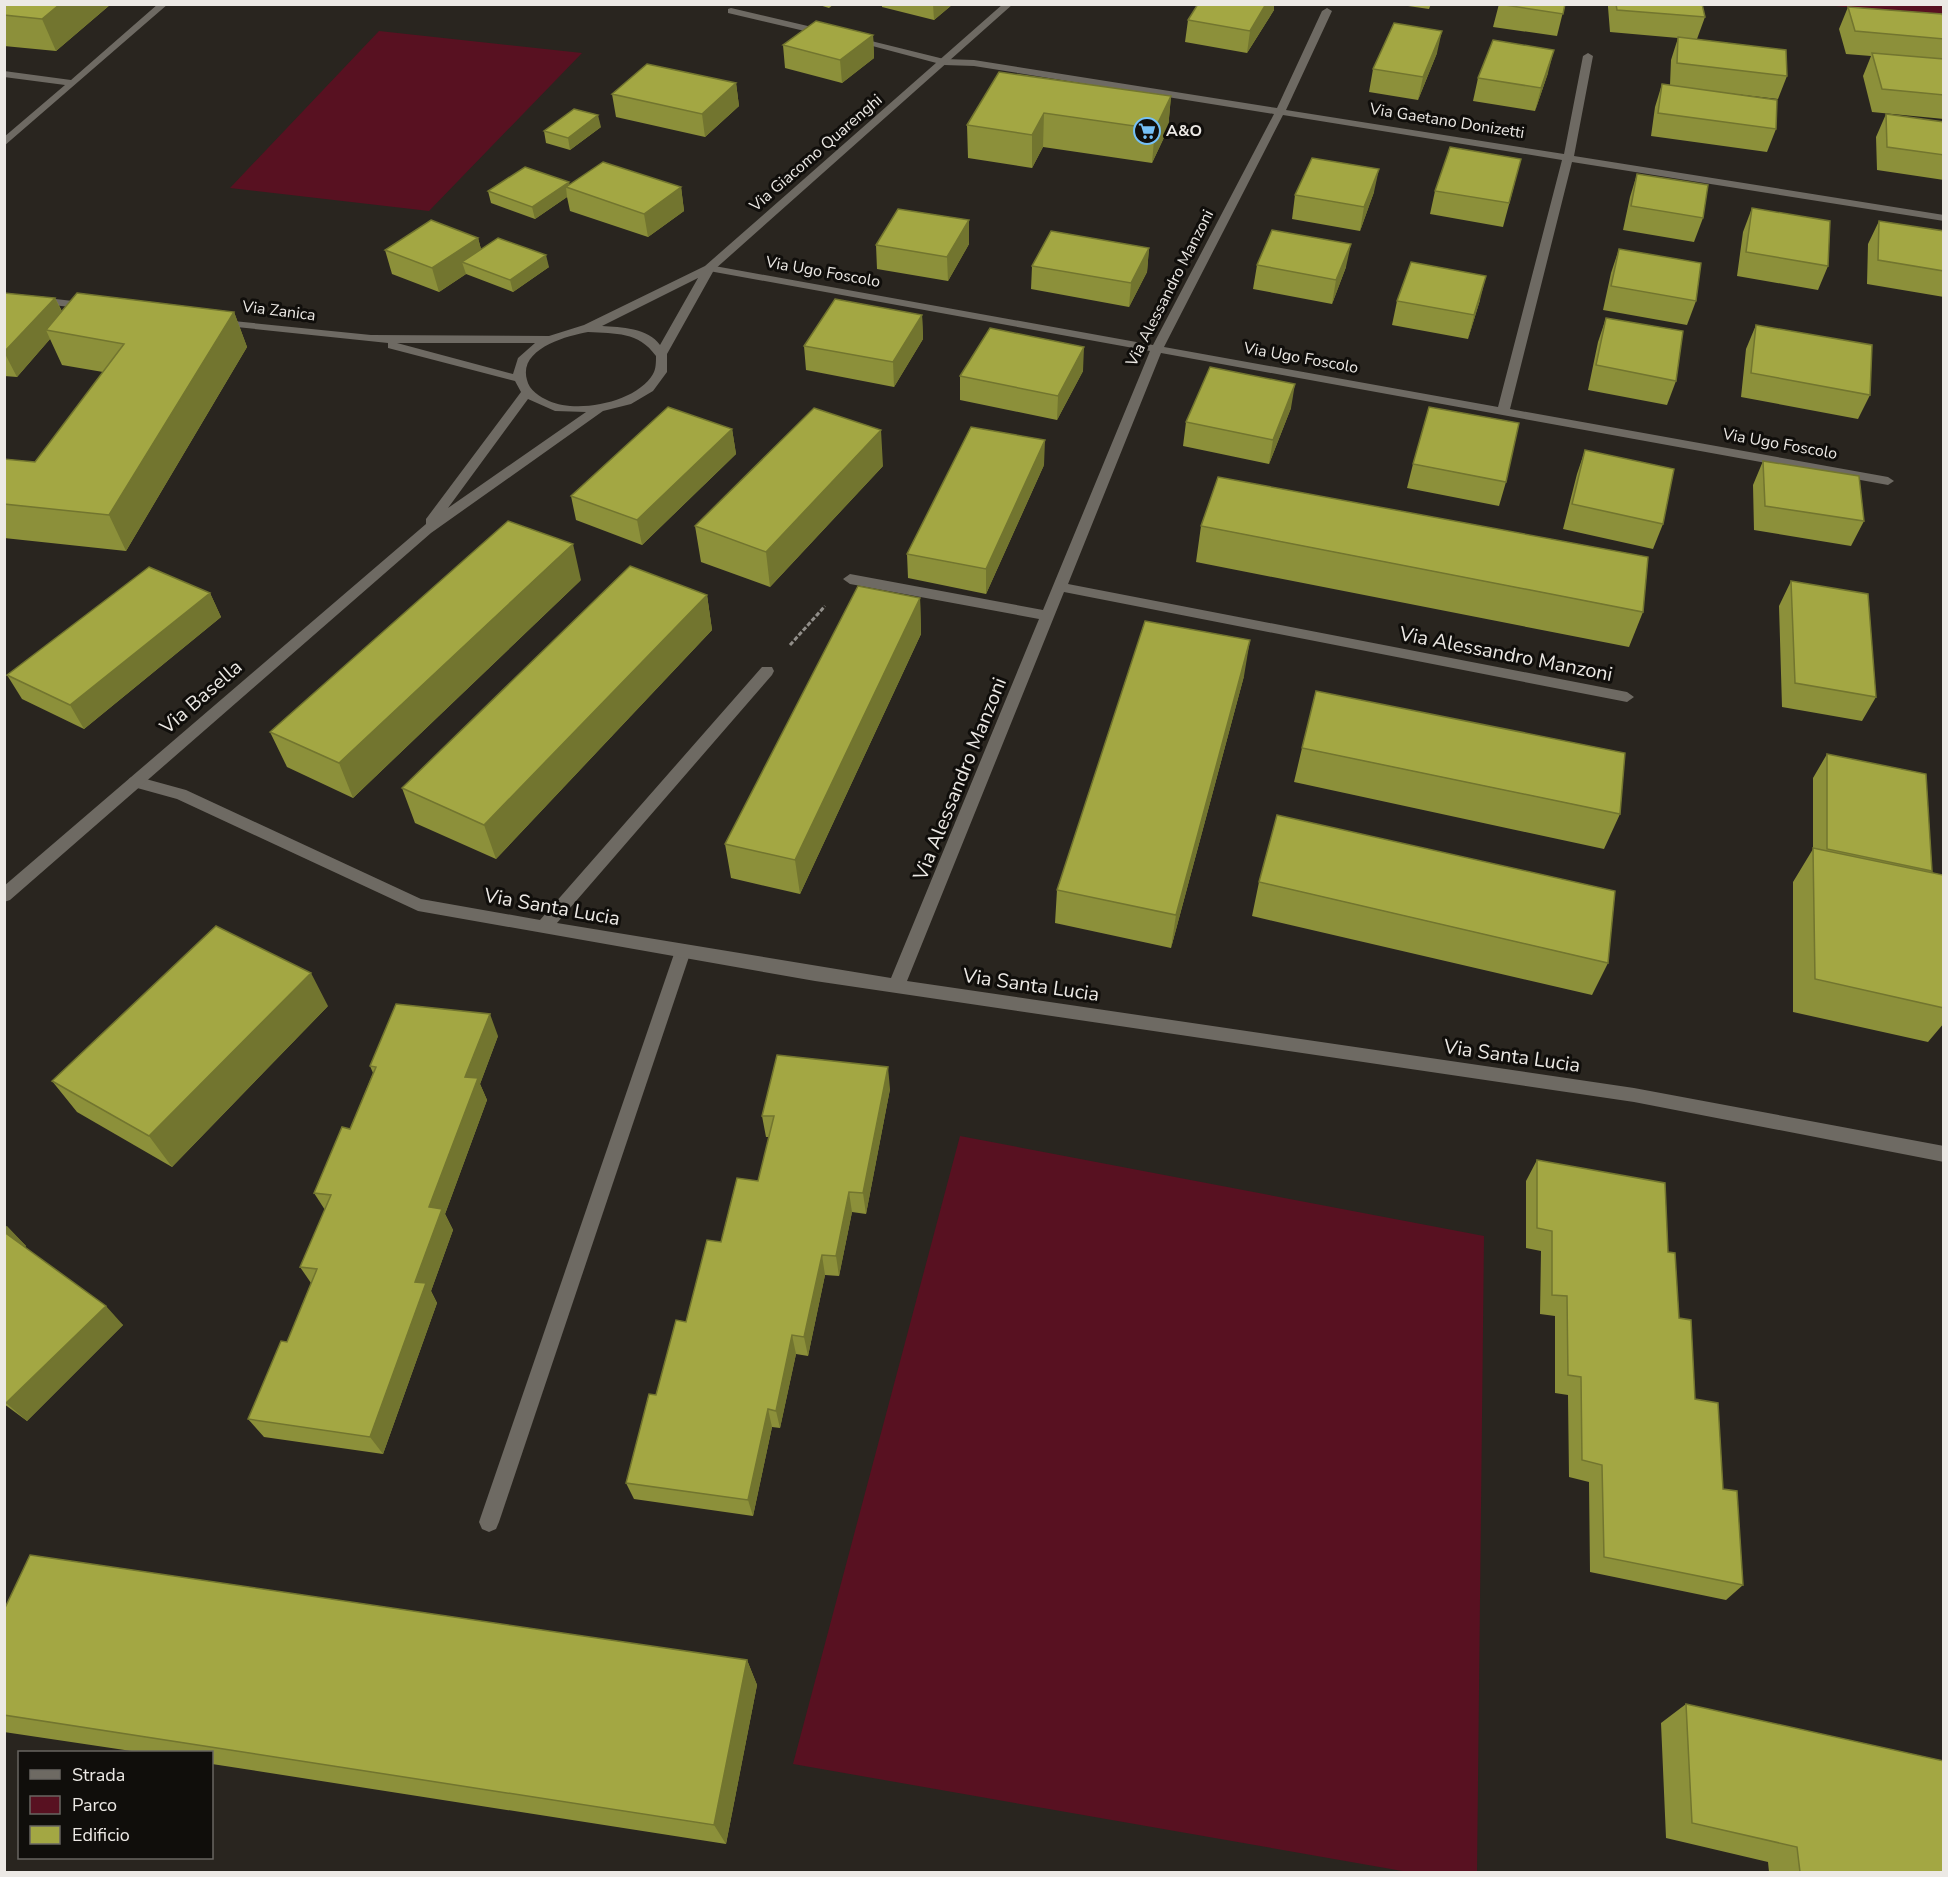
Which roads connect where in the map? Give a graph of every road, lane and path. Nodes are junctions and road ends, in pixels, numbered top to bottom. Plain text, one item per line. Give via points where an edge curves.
1 (165, 4) edge
2 (1009, 4) edge
3 (731, 11) dead end
4 (1327, 11) dead end
5 (832, 35) edge
6 (843, 38) edge
7 (1588, 56) dead end
8 (944, 62) junction
9 (4, 74) edge
10 (74, 83) junction
11 (1279, 111) junction
12 (4, 143) edge
13 (1568, 158) junction
14 (1944, 218) edge
15 (709, 268) junction
16 (4, 296) edge
17 (108, 308) edge
18 (201, 319) edge
19 (588, 328) junction
20 (371, 339) junction
21 (548, 339) junction
22 (1157, 349) junction
23 (662, 353) junction
24 (520, 379) junction
25 (527, 392) junction
26 (598, 409) junction
27 (1503, 411) junction
28 (1888, 481) dead end
29 (426, 530) junction
30 (850, 579) joint
31 (1060, 587) junction
32 (1048, 616) junction
33 (767, 671) joint
34 (1627, 697) dead end
35 (135, 782) junction
36 (4, 896) edge
37 (544, 927) junction
38 (682, 951) junction
39 (896, 986) junction
40 (1944, 1154) edge
41 (489, 1522) dead end

1 - 10 street
2 - 8 street, Via Giacomo Quarenghi
3 - 5 street
4 - 11 street, Via Alessandro Manzoni
6 - 8 street
7 - 13 street
8 - 11 street, Via Gaetano Donizetti via 974,63
8 - 15 street, Via Giacomo Quarenghi
9 - 10 street
10 - 12 street
11 - 13 street, Via Gaetano Donizetti
11 - 22 street, Via Alessandro Manzoni
13 - 14 street, Via Gaetano Donizetti
13 - 27 street
15 - 19 street, Via Giacomo Quarenghi
15 - 22 street, Via Ugo Foscolo
15 - 23 street, Via Giacomo Quarenghi
16 - 17 street
18 - 20 street, Via Zanica
19 - 21 street
19 - 23 street via 634,332 654,343
20 - 21 street, Via Zanica
20 - 24 street, Via Zanica
21 - 24 street via 525,358
22 - 27 street, Via Ugo Foscolo
22 - 31 street, Via Alessandro Manzoni
23 - 26 street via 664,367 658,381 622,404
24 - 25 street
25 - 26 street via 556,407
25 - 29 street, Via Basella
26 - 29 street, Via Basella
27 - 28 street, Via Ugo Foscolo
29 - 35 street, Via Basella
30 - 32 street
30 - 33 path
31 - 32 street, Via Alessandro Manzoni
31 - 34 street, Via Alessandro Manzoni
32 - 39 street, Via Alessandro Manzoni
33 - 37 street
35 - 36 street, Via Basella
35 - 37 street, Via Santa Lucia via 181,794 418,905
37 - 38 street, Via Santa Lucia
38 - 39 street, Via Santa Lucia
38 - 41 street
39 - 40 street, Via Santa Lucia via 1634,1095

